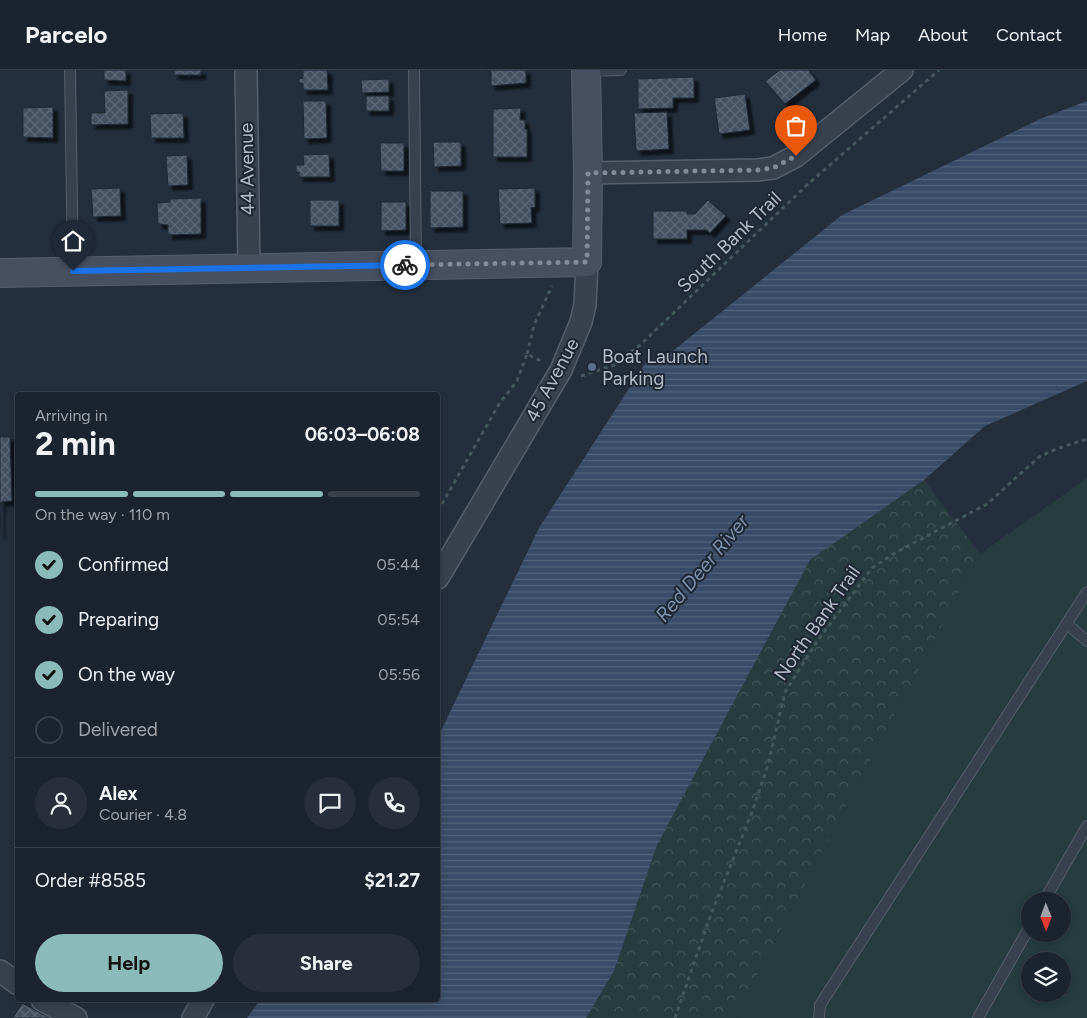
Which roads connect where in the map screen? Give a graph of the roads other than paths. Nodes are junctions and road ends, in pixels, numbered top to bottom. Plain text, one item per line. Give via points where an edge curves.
1 (70, 70) edge
2 (246, 70) edge
3 (414, 70) edge
4 (621, 70) edge
5 (902, 70) edge
6 (586, 71) edge
7 (588, 173) junction
8 (587, 262) junction
9 (416, 264) junction
10 (249, 267) junction
11 (73, 271) junction
12 (0, 273) edge
13 (440, 575) edge
14 (1087, 592) edge
15 (1067, 624) junction
16 (1087, 641) edge
17 (1087, 826) edge
18 (1049, 892) edge
19 (1021, 942) edge
20 (0, 971) edge
21 (15, 982) edge
22 (46, 1002) edge
23 (202, 1002) edge
24 (76, 1018) edge
25 (193, 1018) edge
26 (818, 1018) edge
27 (978, 1018) edge

1 - 11 lane
2 - 10 street, 44 Avenue
3 - 9 lane
4 - 6 lane
5 - 7 street via 796,156 773,168
6 - 7 street, 45 Avenue
7 - 8 street, 45 Avenue
8 - 9 street
8 - 13 street, 45 Avenue via 581,322 561,370
9 - 10 street
10 - 11 street
11 - 12 street
14 - 15 lane
15 - 16 lane
15 - 26 lane via 820,1005
17 - 18 lane
19 - 27 lane
20 - 21 street
22 - 24 street
23 - 25 street

